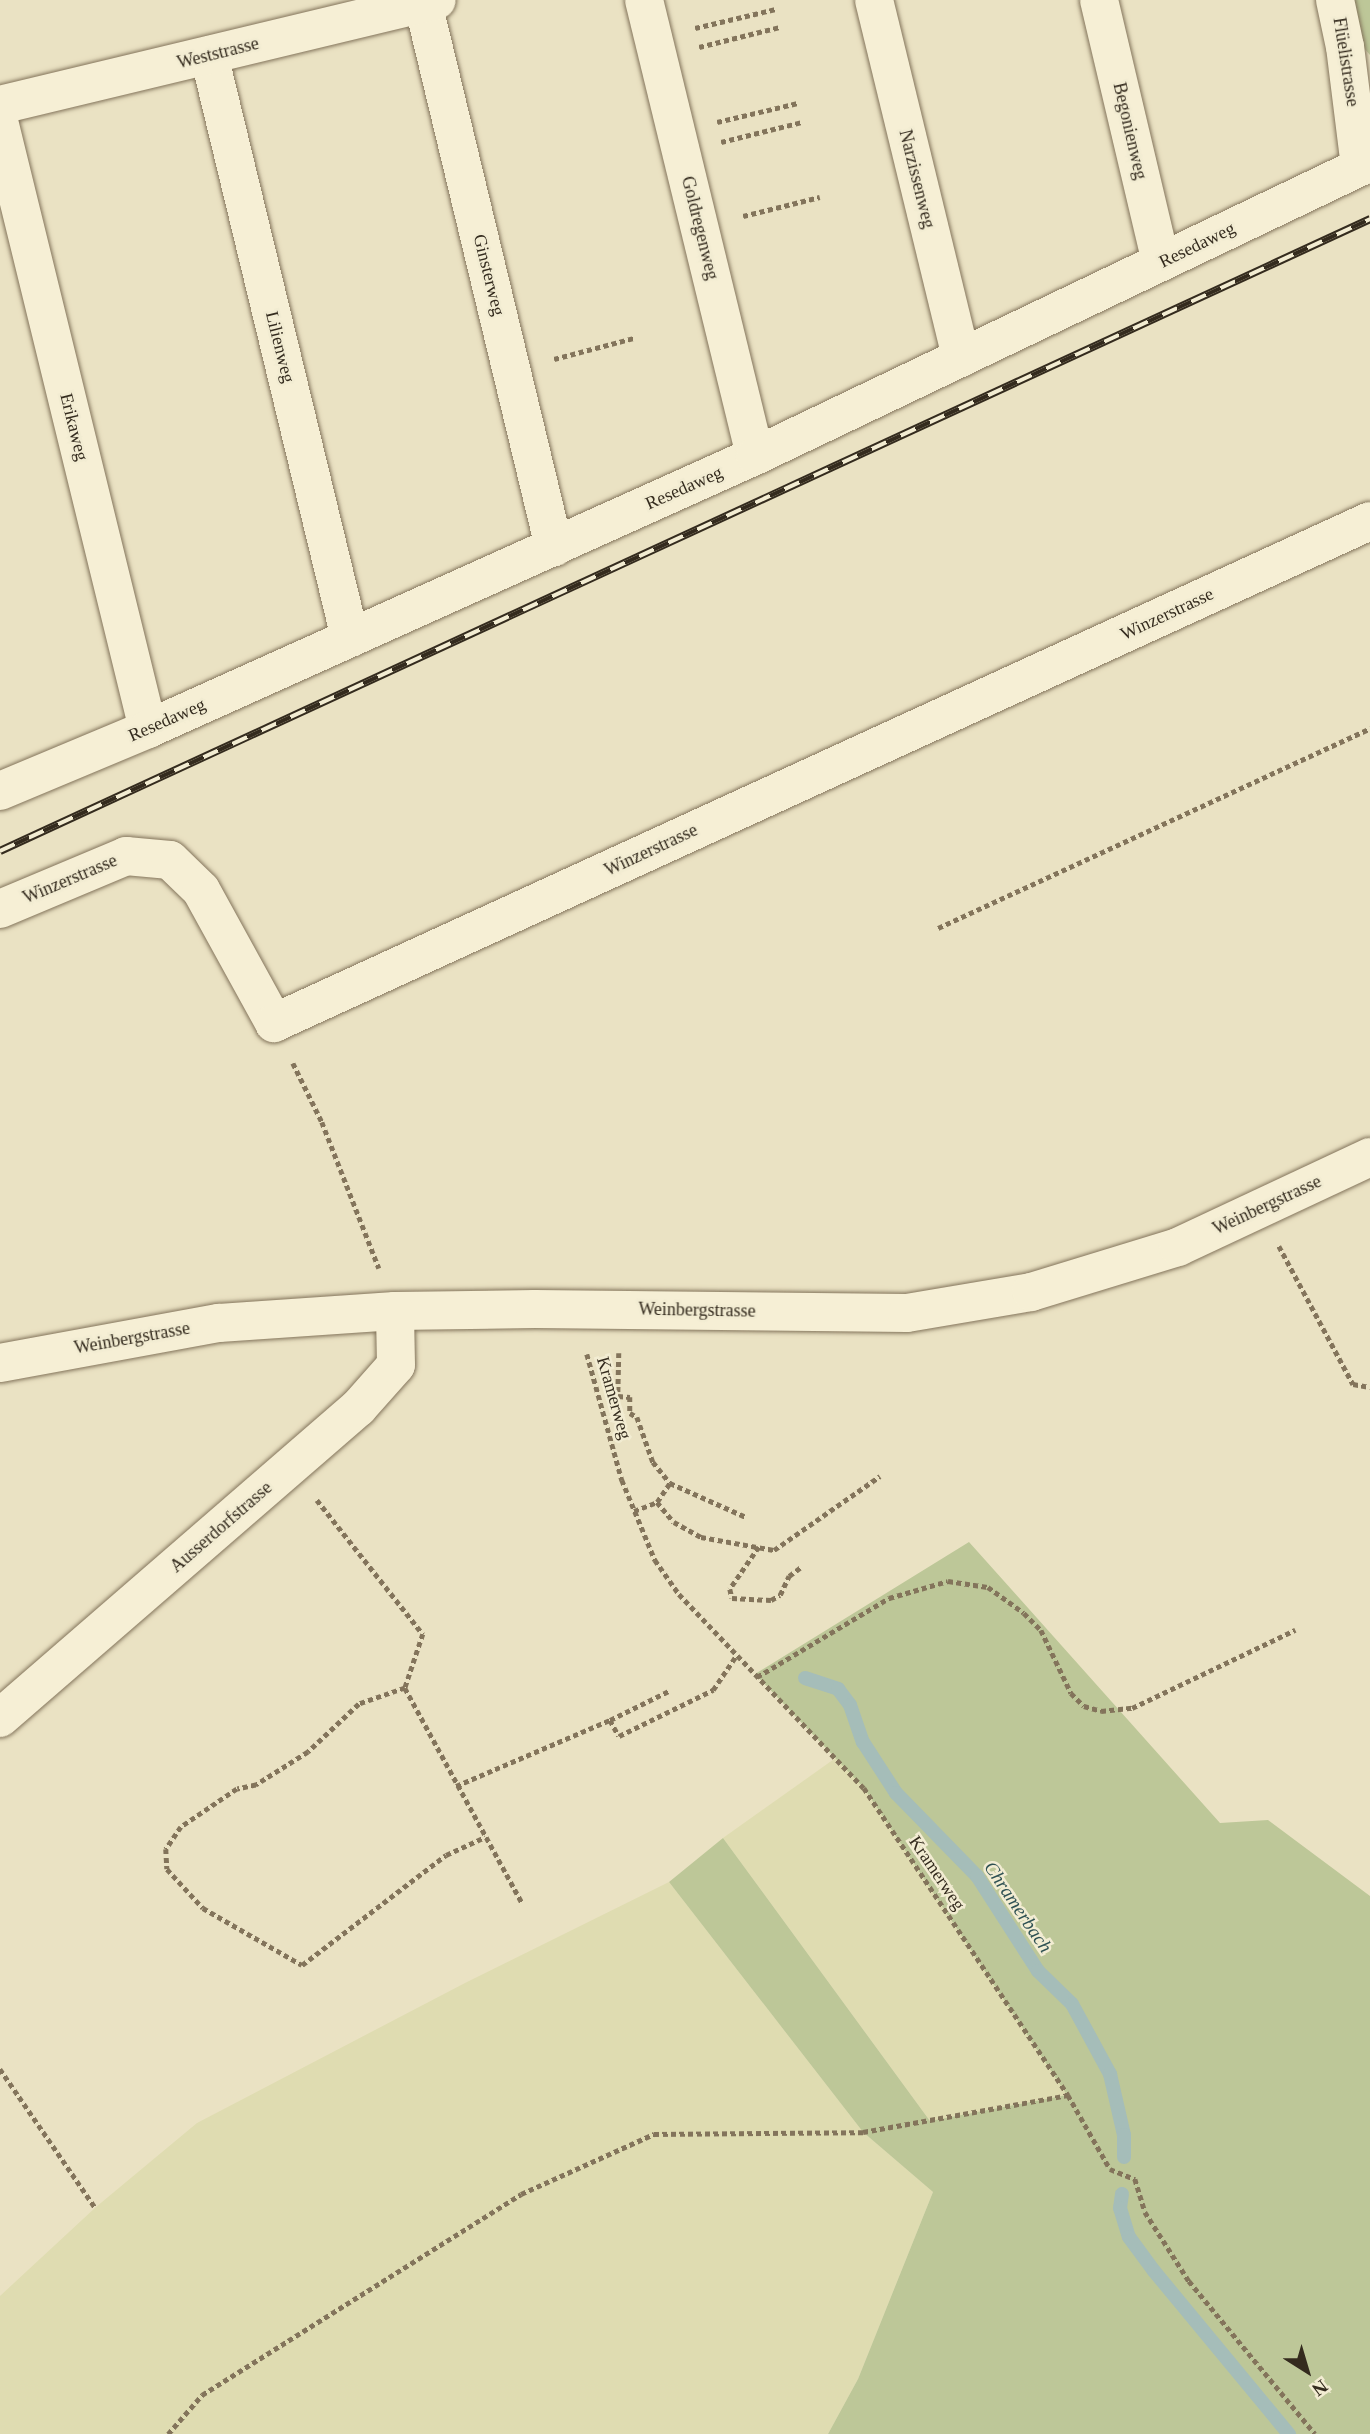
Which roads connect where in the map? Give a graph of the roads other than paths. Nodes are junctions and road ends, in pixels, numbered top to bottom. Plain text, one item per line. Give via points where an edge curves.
1 (644, 0) edge
2 (874, 0) edge
3 (1099, 0) edge
4 (1335, 0) edge
5 (430, 2) edge
6 (209, 55) junction
7 (0, 105) edge
8 (0, 125) edge
9 (1360, 167) joint
10 (1161, 262) junction
11 (961, 358) junction
12 (755, 456) junction
13 (1370, 522) edge
14 (554, 547) junction
15 (350, 638) junction
16 (148, 730) junction
17 (0, 791) edge
18 (0, 909) edge
19 (1370, 1157) edge
20 (395, 1311) junction
21 (0, 1363) edge
22 (0, 1718) edge

1 - 12 street, Goldregenweg
2 - 11 street, Narzissenweg
3 - 10 street, Begonienweg
4 - 9 street, Flüelistrasse
5 - 6 street, Weststrasse
5 - 14 street, Ginsterweg
6 - 7 street, Weststrasse
6 - 15 street, Lilienweg
8 - 16 street, Erikaweg
9 - 10 street, Resedaweg
10 - 11 street, Resedaweg
11 - 12 street, Resedaweg
12 - 14 street, Resedaweg
13 - 18 street, Winzerstrasse via 274,1023 201,890 170,860 126,856
14 - 15 street, Resedaweg
15 - 16 street, Resedaweg
16 - 17 street, Resedaweg
19 - 20 street, Weinbergstrasse via 1178,1247 1031,1292 907,1313
20 - 21 street, Weinbergstrasse via 219,1323
20 - 22 street, Ausserdorfstrasse via 396,1366 358,1408

